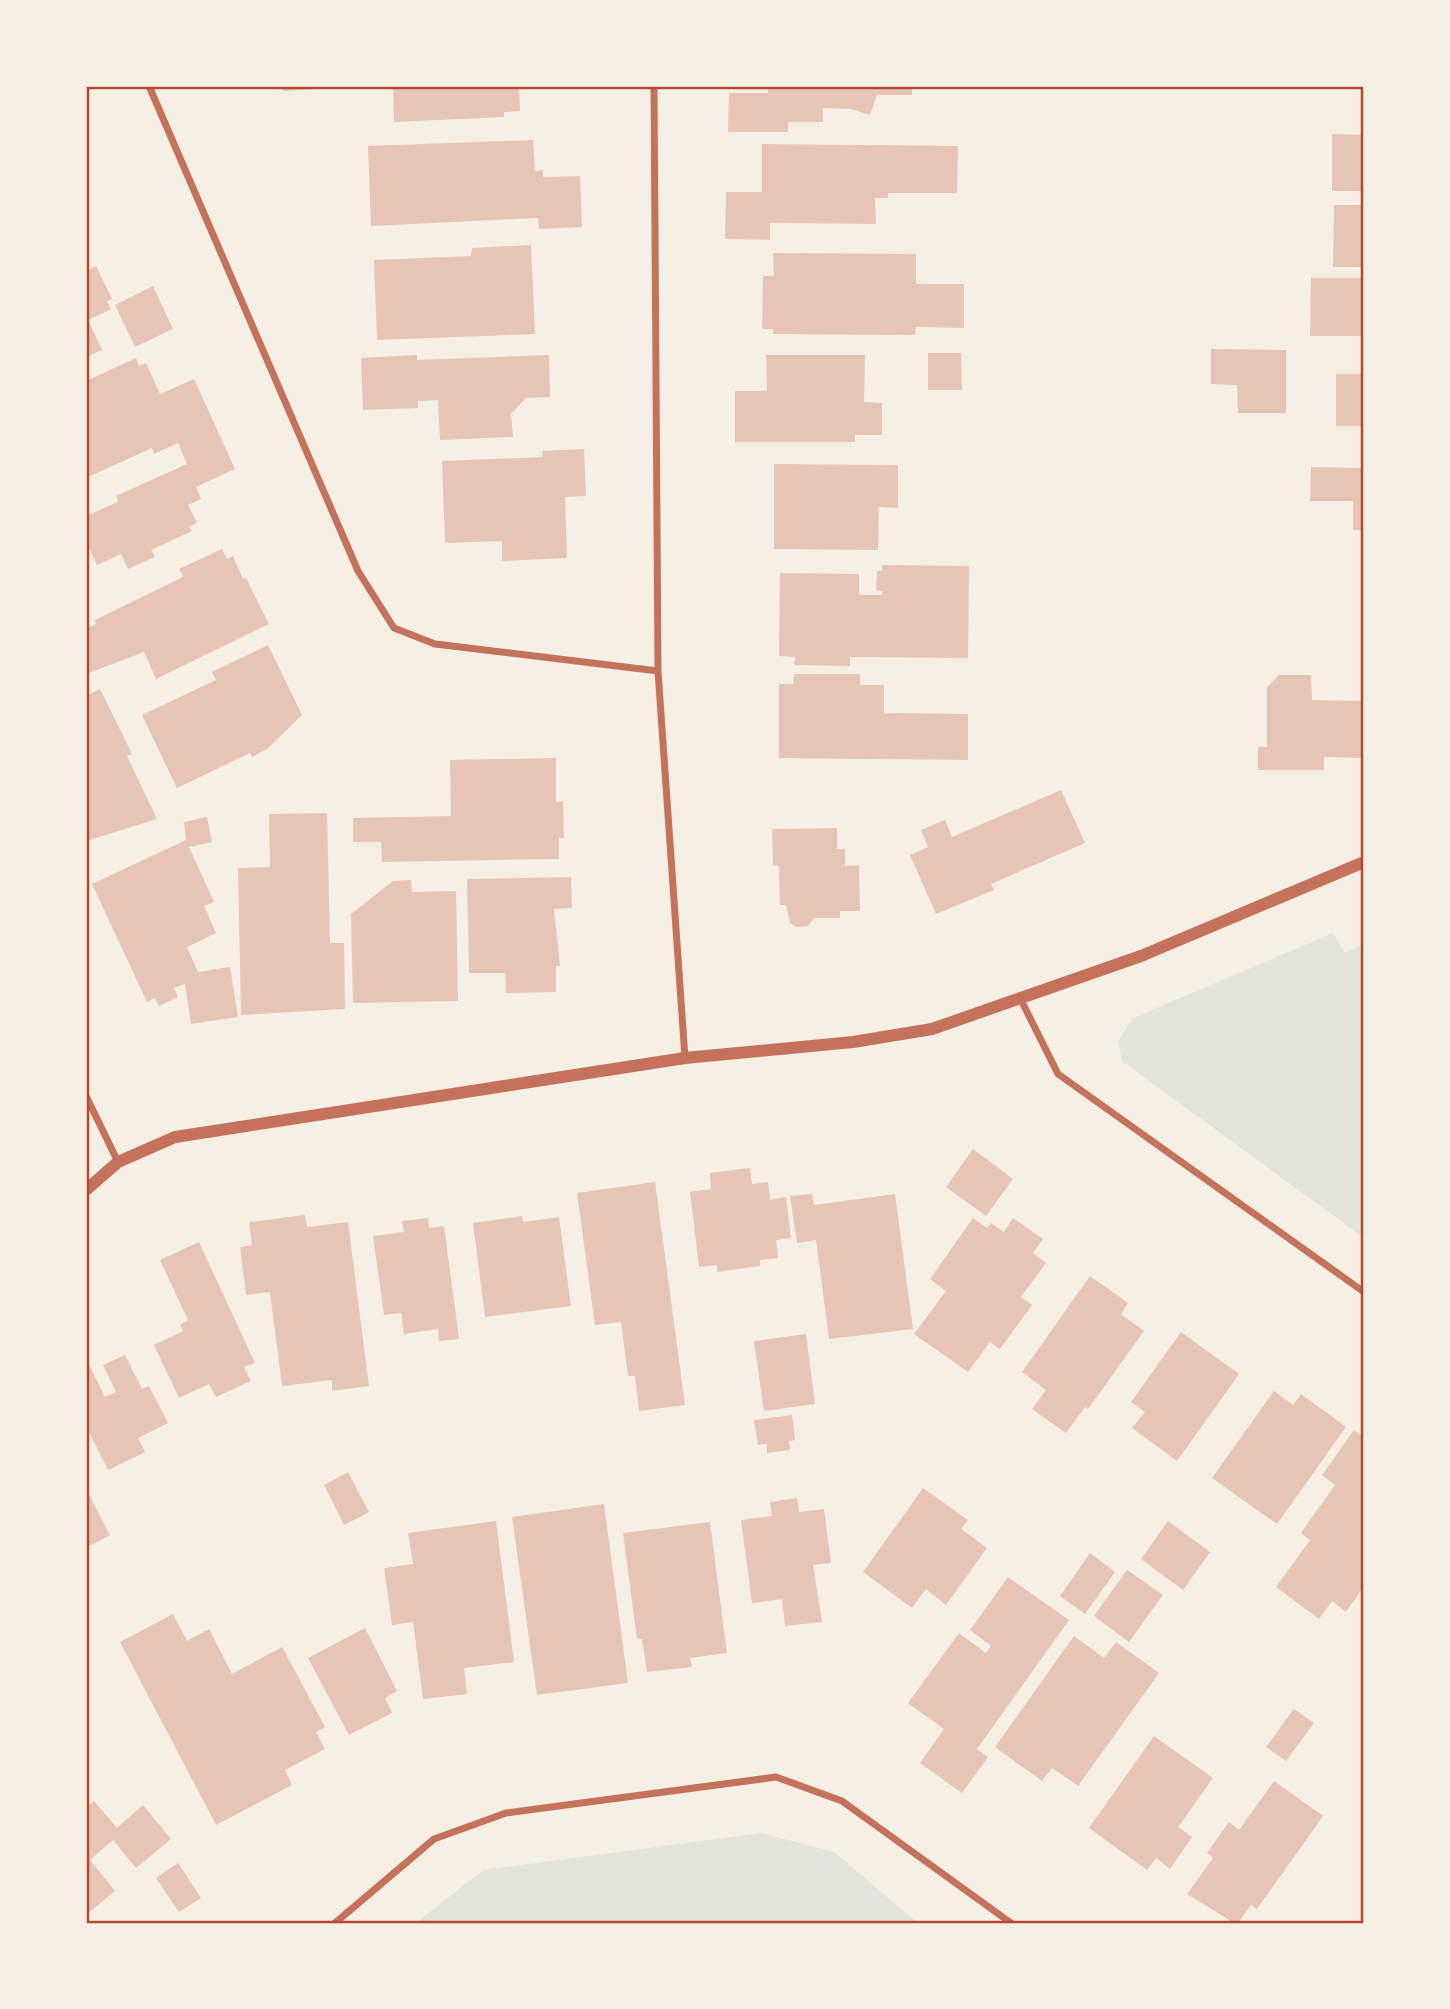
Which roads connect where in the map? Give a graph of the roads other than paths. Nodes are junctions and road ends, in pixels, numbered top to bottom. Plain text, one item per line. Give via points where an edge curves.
1 (149, 86) edge
2 (654, 86) edge
3 (658, 671) junction
4 (1364, 862) edge
5 (1021, 1000) junction
6 (685, 1058) junction
7 (86, 1096) edge
8 (118, 1162) junction
9 (86, 1189) edge
10 (1364, 1293) edge
11 (335, 1923) edge
12 (1011, 1923) edge

1 - 3 street via 358,571 394,628 435,643
2 - 3 street
3 - 6 street
4 - 5 street via 1141,956
5 - 6 street via 932,1029 853,1042
5 - 10 street via 1058,1074
6 - 8 street via 175,1137
7 - 8 street
8 - 9 street
11 - 12 street via 434,1839 506,1813 776,1777 842,1801

